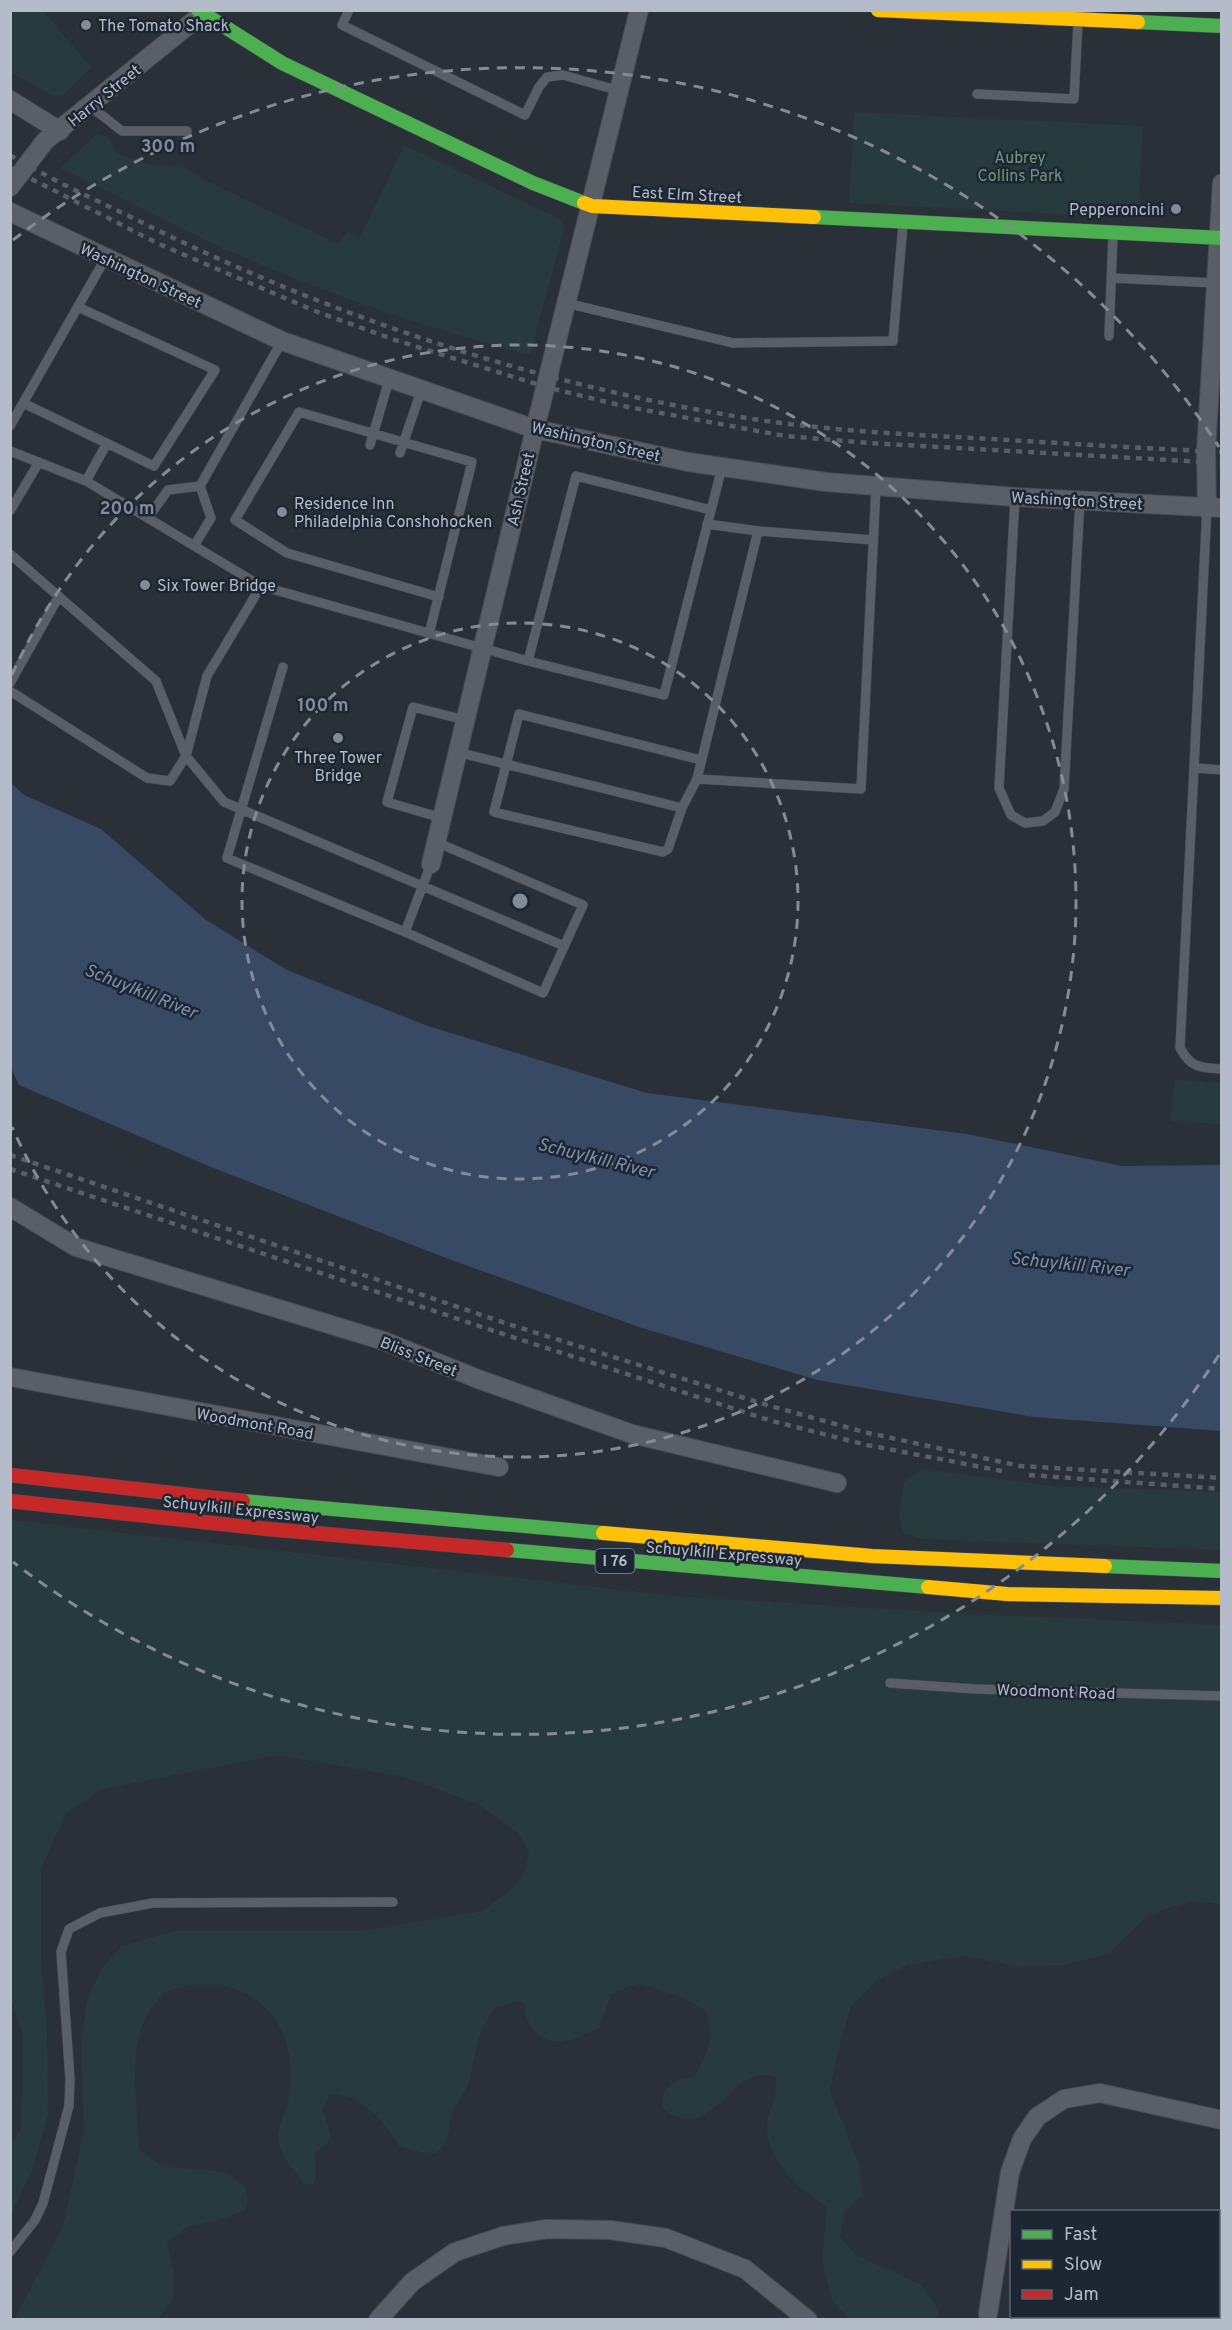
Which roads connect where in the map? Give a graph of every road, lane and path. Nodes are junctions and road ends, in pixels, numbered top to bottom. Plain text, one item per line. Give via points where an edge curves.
1 (349, 10) edge
2 (639, 10) edge
3 (878, 10) edge
4 (202, 12) edge
5 (1078, 20) junction
6 (1221, 26) edge
7 (620, 91) junction
8 (977, 94) dead end
9 (10, 100) edge
10 (90, 106) junction
11 (60, 131) junction
12 (187, 131) dead end
13 (1221, 183) edge
14 (10, 187) edge
15 (592, 206) junction
16 (10, 212) edge
17 (904, 222) junction
18 (1113, 232) junction
19 (1220, 238) edge
20 (105, 259) junction
21 (1111, 278) junction
22 (1216, 283) junction
23 (566, 303) junction
24 (78, 307) junction
25 (1108, 336) dead end
26 (282, 341) junction
27 (389, 380) junction
28 (1216, 389) edge
29 (421, 391) junction
30 (23, 403) junction
31 (10, 426) edge
32 (535, 429) junction
33 (372, 433) junction
34 (405, 443) junction
35 (106, 445) junction
36 (370, 445) dead end
37 (10, 451) edge
38 (400, 453) dead end
39 (39, 462) junction
40 (722, 467) junction
41 (86, 481) junction
42 (200, 486) junction
43 (876, 487) junction
44 (1015, 497) junction
45 (1080, 500) junction
46 (1214, 507) edge
47 (711, 510) junction
48 (10, 511) edge
49 (148, 518) junction
50 (707, 524) junction
51 (758, 531) junction
52 (873, 540) junction
53 (194, 546) junction
54 (10, 554) edge
55 (261, 586) junction
56 (59, 596) junction
57 (439, 597) junction
58 (429, 633) junction
59 (482, 648) junction
60 (528, 661) junction
61 (283, 667) dead end
62 (10, 682) edge
63 (10, 691) edge
64 (465, 720) junction
65 (458, 752) junction
66 (186, 756) junction
67 (701, 760) junction
68 (506, 765) junction
69 (1196, 768) junction
70 (1221, 770) edge
71 (697, 779) junction
72 (682, 808) junction
73 (241, 810) junction
74 (442, 818) junction
75 (436, 842) junction
76 (431, 864) joint
77 (422, 887) junction
78 (405, 932) junction
79 (564, 946) junction
80 (1221, 1069) edge
81 (10, 1207) edge
82 (10, 1377) edge
83 (500, 1467) dead end
84 (10, 1475) edge
85 (837, 1483) dead end
86 (10, 1501) edge
87 (1221, 1571) edge
88 (1221, 1598) edge
89 (890, 1683) dead end
90 (1221, 1696) edge
91 (393, 1902) dead end
92 (1221, 2120) edge
93 (10, 2252) edge
94 (987, 2318) edge
95 (378, 2319) edge
96 (808, 2319) edge

1 - 7 lane via 342,25 525,115 547,78 563,75
2 - 7 street, Ash Street
3 - 5 main road
4 - 10 street, Harry Street
4 - 15 main road, East Elm Street via 282,63 533,183
5 - 6 main road
5 - 8 lane via 1074,99
7 - 15 street, Ash Street
9 - 11 street
10 - 11 street, Harry Street
10 - 12 lane via 122,131
11 - 14 street, Harry Street via 39,149
13 - 19 street
15 - 17 main road, East Elm Street
15 - 23 street, Ash Street
16 - 20 street, Washington Street
17 - 18 main road, East Elm Street
17 - 23 lane via 893,341 733,343
18 - 19 main road, East Elm Street
18 - 21 lane
19 - 22 street
20 - 24 lane
20 - 26 street, Washington Street
21 - 22 lane
21 - 25 lane
22 - 28 street
23 - 32 street, Ash Street
24 - 30 lane
24 - 35 lane via 215,370 154,466
26 - 27 street, Washington Street
26 - 42 lane
27 - 29 street, Washington Street
27 - 33 lane
28 - 46 street via 1206,462
29 - 32 street, Washington Street
29 - 34 lane
30 - 31 lane
30 - 35 lane
32 - 40 street, Washington Street
32 - 59 street, Ash Street
33 - 34 lane
33 - 36 lane
33 - 57 lane via 299,412 235,520 287,553
34 - 38 lane
34 - 57 lane via 472,462
35 - 41 lane
37 - 39 lane
39 - 41 lane
39 - 48 lane
40 - 43 street, Washington Street
40 - 47 lane
41 - 49 lane
42 - 49 lane via 168,490
42 - 53 lane via 211,518
43 - 44 street, Washington Street
43 - 52 lane
44 - 45 street, Washington Street
44 - 45 lane via 999,788 1011,815 1025,823 1043,821 1055,812 1064,789
45 - 46 street, Washington Street
46 - 69 lane
47 - 50 lane
47 - 60 lane via 576,476
49 - 53 lane
50 - 51 lane
50 - 60 lane via 664,695
51 - 52 lane
51 - 67 lane
52 - 71 lane via 861,789
53 - 55 lane
54 - 56 lane
55 - 58 lane
55 - 66 lane via 207,676
56 - 62 lane
56 - 66 lane via 156,681
57 - 58 lane
58 - 59 lane
59 - 60 lane
59 - 64 street, Ash Street
61 - 73 lane
63 - 66 lane via 147,778 170,781
64 - 65 street, Ash Street
64 - 74 lane via 413,707 387,802
65 - 68 lane
65 - 74 street, Ash Street
66 - 73 lane via 224,802
67 - 68 lane via 519,714
67 - 71 lane
68 - 72 lane
68 - 72 lane via 494,812 663,852 668,849
69 - 70 lane
69 - 80 lane via 1180,1048 1189,1064
71 - 72 lane
73 - 77 lane
73 - 78 lane via 226,858
74 - 75 street, Ash Street
75 - 76 street, Ash Street
75 - 79 lane via 583,905
76 - 77 lane
77 - 78 lane
77 - 79 lane
78 - 79 lane via 543,993
81 - 85 street, Bliss Street via 76,1247 384,1341 632,1434
82 - 83 street, Woodmont Road
84 - 87 main road, Schuylkill Expressway / I 76 via 276,1505 860,1555
86 - 88 main road, Schuylkill Expressway / I 76 via 268,1529 995,1593
89 - 90 lane, Woodmont Road
91 - 93 lane via 153,1903 100,1912 69,1929 61,1952 70,2079 65,2129 44,2203
92 - 94 street via 1100,2093 1064,2099 1037,2117 1022,2139 1010,2172
95 - 96 street via 412,2282 455,2252 503,2236 548,2229 610,2230 666,2238 745,2269

